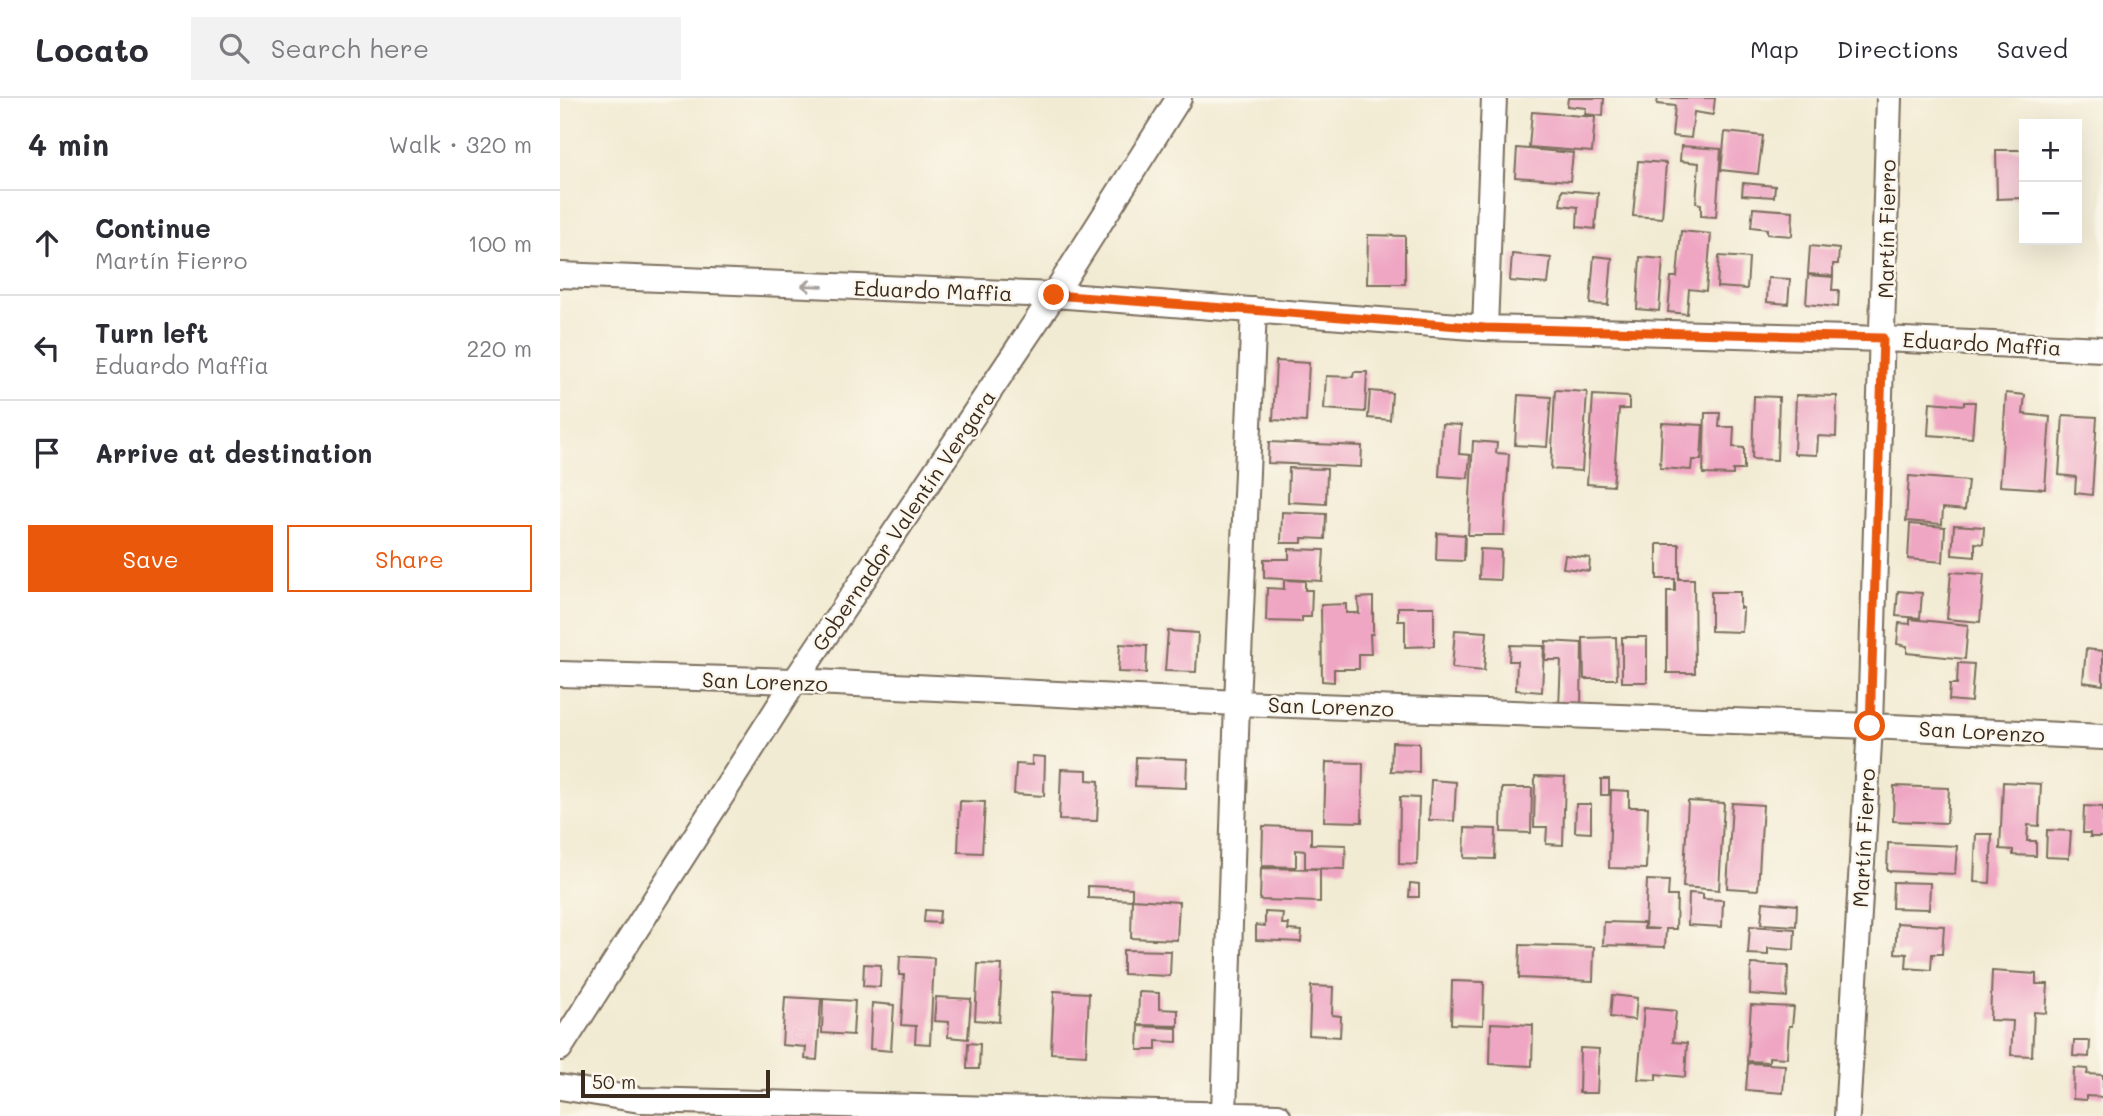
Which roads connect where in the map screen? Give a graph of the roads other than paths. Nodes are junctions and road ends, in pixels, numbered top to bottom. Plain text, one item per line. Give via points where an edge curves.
1 (1179, 98) edge
2 (1494, 98) edge
3 (1889, 98) edge
4 (560, 275) edge
5 (1054, 295) junction
6 (1254, 310) junction
7 (1485, 328) junction
8 (1883, 338) junction
9 (2103, 349) edge
10 (560, 674) edge
11 (795, 681) junction
12 (1237, 703) junction
13 (1870, 726) junction
14 (2103, 737) edge
15 (560, 1048) edge
16 (560, 1087) edge
17 (1224, 1113) junction
18 (1278, 1116) edge
19 (1847, 1116) edge

1 - 5 street, Gobernador Valentín Vergara
2 - 7 street
3 - 8 street, Martín Fierro
5 -> 4 street, Eduardo Maffia
5 - 6 street, Eduardo Maffia
5 - 11 street, Gobernador Valentín Vergara
6 - 7 street, Eduardo Maffia
6 - 12 street
7 - 8 street, Eduardo Maffia
8 - 9 street, Eduardo Maffia
8 - 13 street, Martín Fierro
10 - 11 street, San Lorenzo
11 - 12 street, San Lorenzo
11 - 15 street, Gobernador Valentín Vergara
12 - 13 street, San Lorenzo
12 - 17 street
13 - 14 street, San Lorenzo
13 - 19 street, Martín Fierro
16 - 17 street via 640,1100
17 - 18 street

